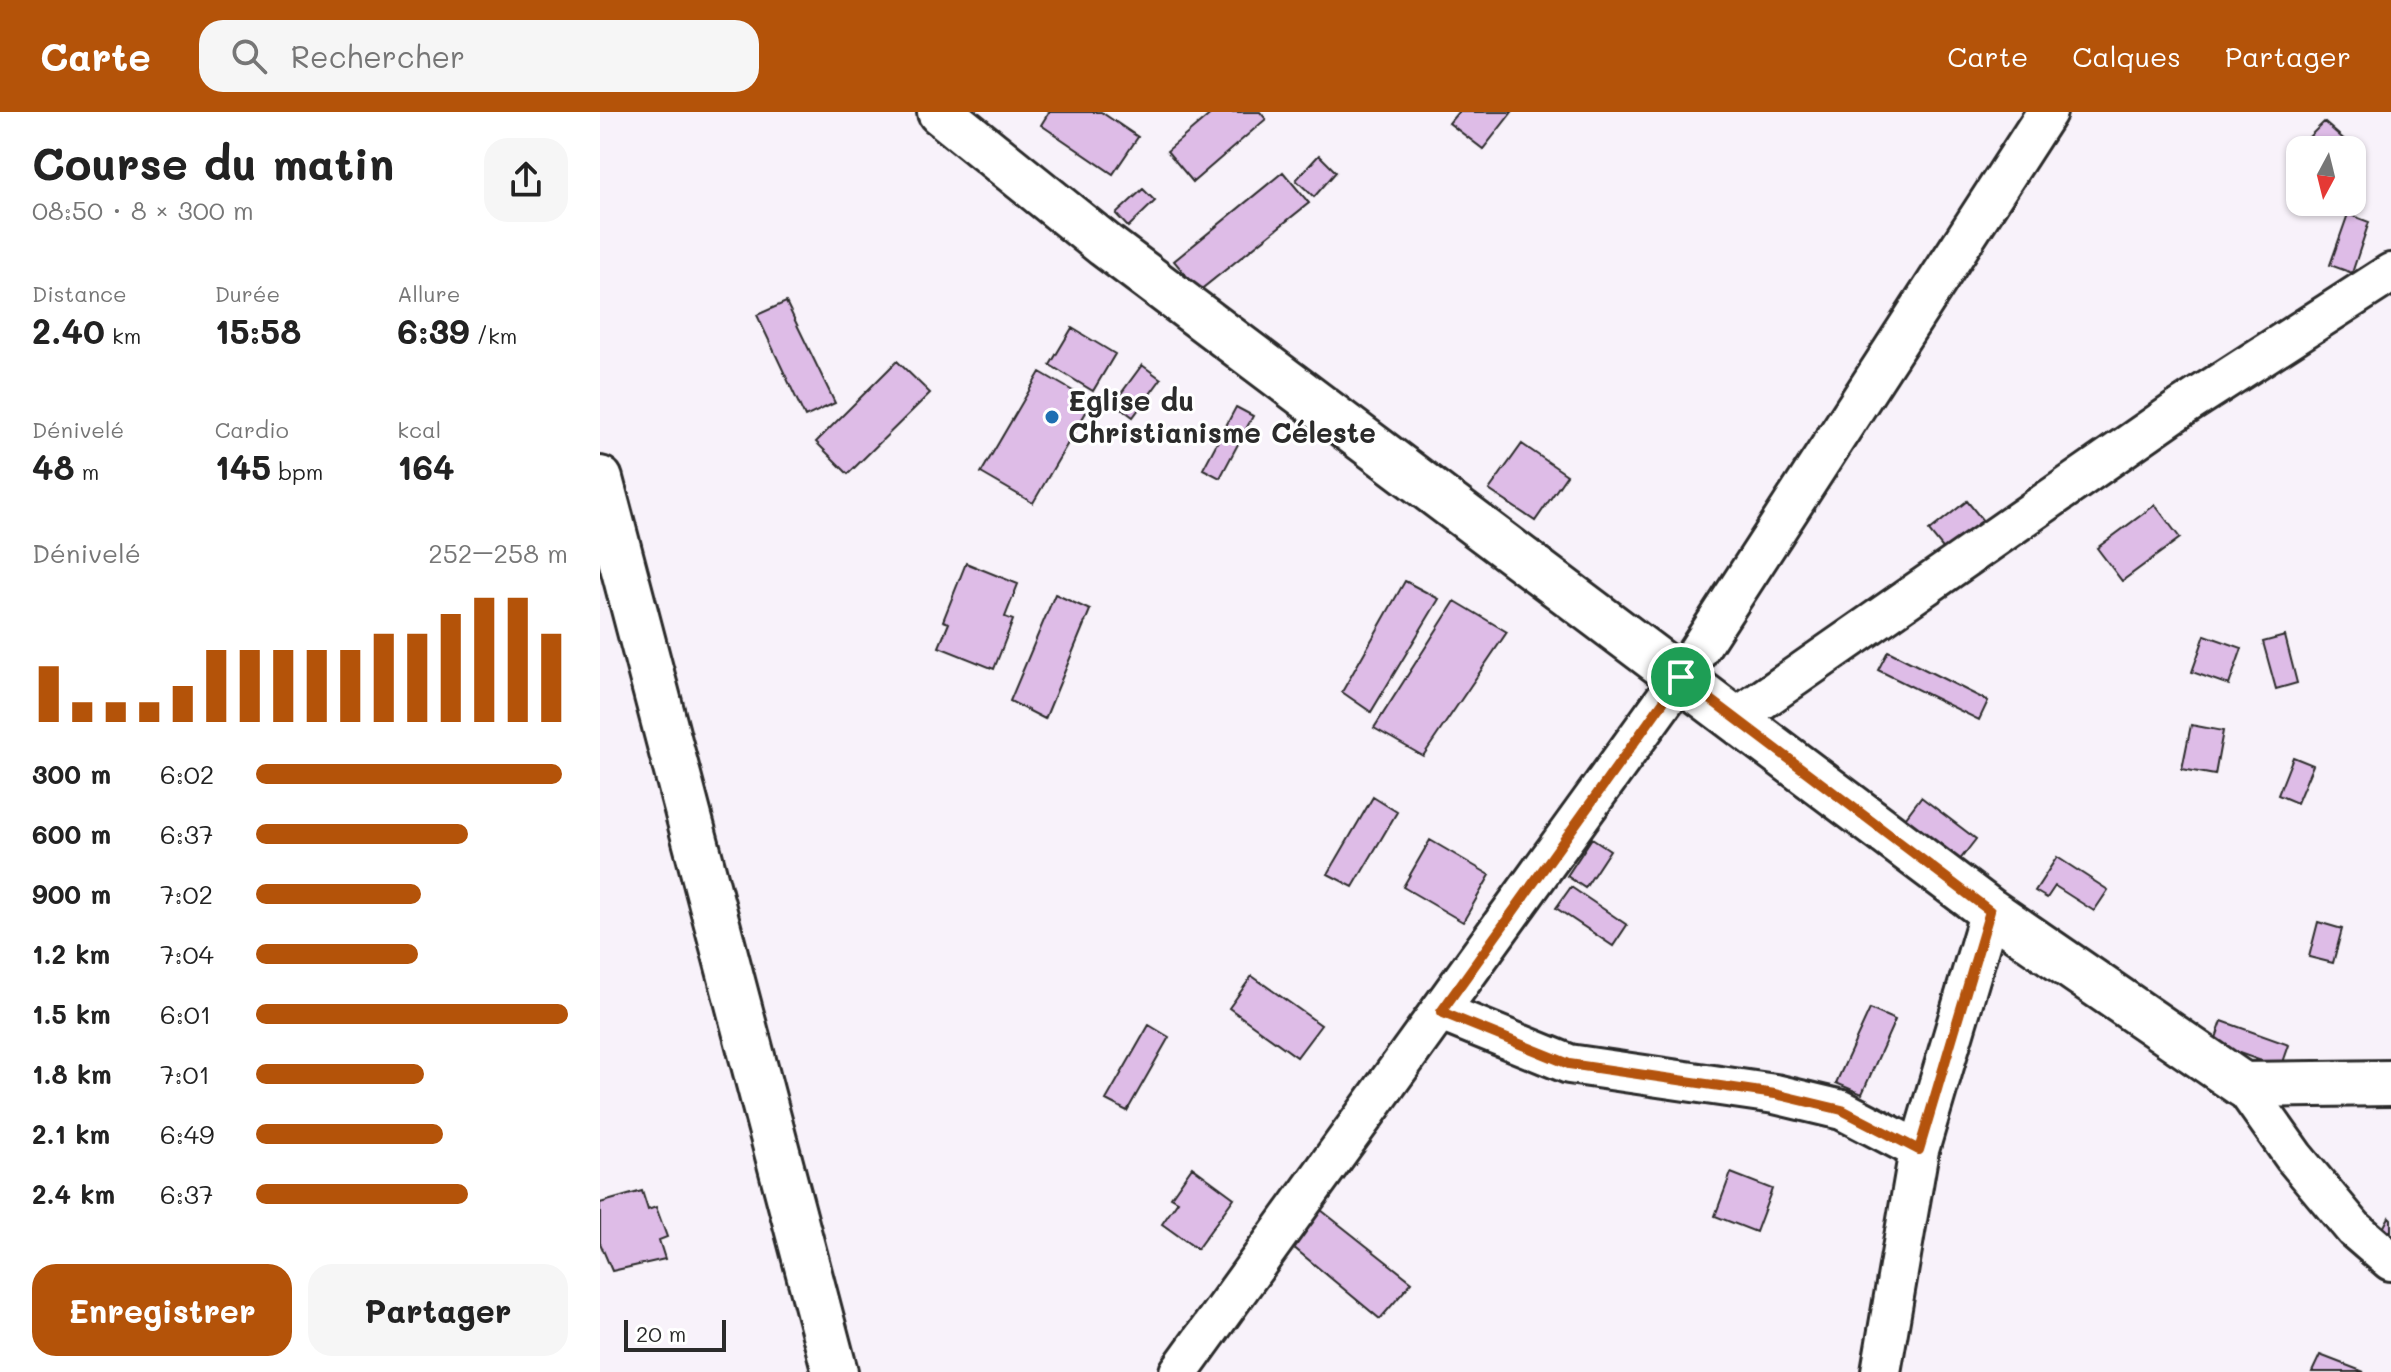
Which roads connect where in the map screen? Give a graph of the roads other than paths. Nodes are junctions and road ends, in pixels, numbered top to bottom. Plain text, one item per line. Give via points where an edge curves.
1 (940, 112) edge
2 (2047, 112) edge
3 (2391, 273) edge
4 (600, 479) edge
5 (1681, 677) junction
6 (1736, 718) junction
7 (1990, 911) junction
8 (1441, 1012) junction
9 (2391, 1083) edge
10 (2243, 1085) junction
11 (1919, 1150) junction
12 (2391, 1261) edge
13 (835, 1372) edge
14 (1179, 1372) edge
15 (1881, 1372) edge

1 - 5 street via 1105,245
2 - 5 street
3 - 6 street via 2178,410
4 - 13 street
5 - 6 street
5 - 8 street
6 - 7 street
7 - 10 street
7 - 11 street
8 - 11 street via 1569,1064 1775,1094 1842,1110
8 - 14 street
9 - 10 street
10 - 12 street via 2354,1229
11 - 15 street

